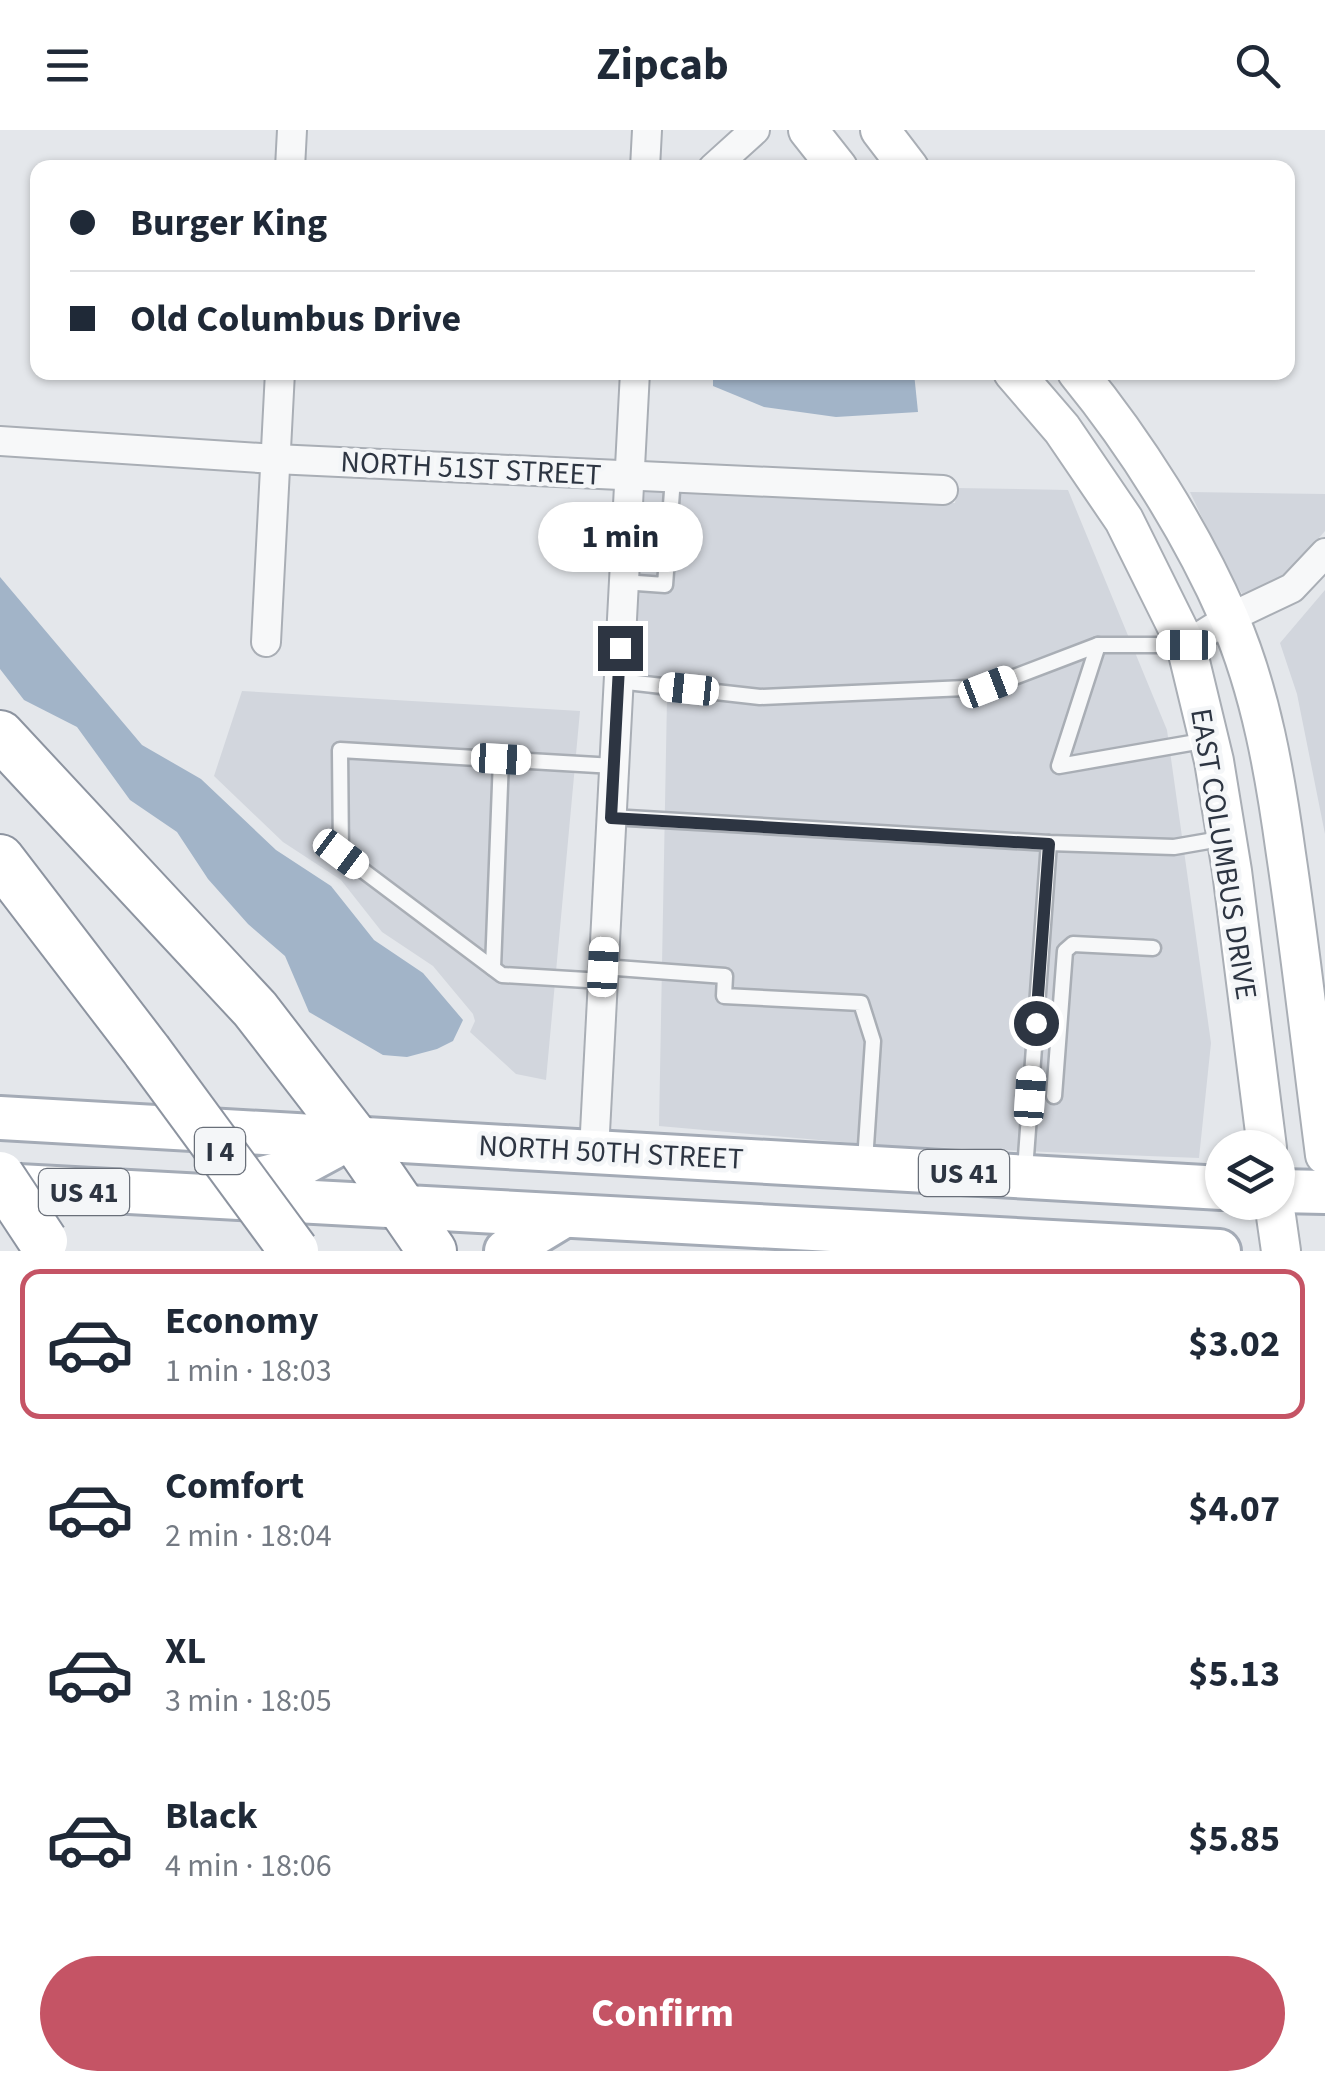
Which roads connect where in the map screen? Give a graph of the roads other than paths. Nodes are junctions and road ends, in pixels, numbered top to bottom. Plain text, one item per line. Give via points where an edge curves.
1 (292, 130) edge
2 (647, 130) edge
3 (755, 130) edge
4 (808, 130) edge
5 (880, 130) edge
6 (290, 160) edge
7 (645, 160) edge
8 (722, 160) edge
9 (832, 160) edge
10 (904, 160) edge
11 (280, 380) edge
12 (635, 380) edge
13 (1020, 380) edge
14 (1084, 380) edge
15 (0, 441) edge
16 (276, 458) junction
17 (628, 476) junction
18 (673, 478) junction
19 (943, 490) dead end
20 (1325, 553) edge
21 (623, 582) junction
22 (1229, 618) junction
23 (266, 642) dead end
24 (1098, 645) junction
25 (1186, 645) junction
26 (618, 681) junction
27 (0, 734) edge
28 (1209, 740) junction
29 (501, 759) junction
30 (614, 766) junction
31 (611, 818) junction
32 (1227, 838) junction
33 (1049, 844) junction
34 (0, 858) edge
35 (1153, 948) dead end
36 (493, 968) junction
37 (603, 974) junction
38 (1054, 1096) dead end
39 (0, 1118) edge
40 (1265, 1130) edge
41 (354, 1136) junction
42 (594, 1152) junction
43 (1325, 1156) edge
44 (864, 1167) junction
45 (0, 1176) edge
46 (1024, 1176) junction
47 (0, 1186) edge
48 (1205, 1187) edge
49 (1295, 1191) edge
50 (1325, 1192) edge
51 (169, 1197) junction
52 (402, 1208) junction
53 (562, 1216) junction
54 (1277, 1220) edge
55 (852, 1242) edge
56 (925, 1244) edge
57 (48, 1251) edge
58 (294, 1251) edge
59 (432, 1251) edge
60 (506, 1251) edge
61 (1219, 1251) edge
62 (1281, 1251) edge

1 - 6 street
2 - 7 street
3 - 8 street
4 - 9 main road
5 - 10 main road
11 - 16 street
12 - 17 street
13 - 25 main road, EAST COLUMBUS DRIVE via 1124,520
14 - 22 main road, EAST COLUMBUS DRIVE via 1170,504
15 - 16 street, NORTH 51ST STREET
16 - 17 street, NORTH 51ST STREET
16 - 23 street
17 - 18 street, NORTH 51ST STREET
17 - 21 street
18 - 19 street, NORTH 51ST STREET
18 - 21 lane via 665,585
20 - 22 street via 1292,588
21 - 26 street
22 - 25 street
22 - 43 main road, EAST COLUMBUS DRIVE via 1262,720 1307,957
24 - 25 lane
24 - 26 lane via 988,687 760,697
24 - 28 lane via 1059,766
25 - 28 main road, EAST COLUMBUS DRIVE
26 - 30 street
27 - 41 highway via 255,1010
28 - 32 main road, EAST COLUMBUS DRIVE
29 - 30 lane
29 - 36 lane
29 - 36 lane via 340,750 341,854
30 - 31 street
31 - 33 lane
31 - 37 street
32 - 33 lane via 1174,847
32 - 40 main road, EAST COLUMBUS DRIVE
33 - 46 lane
34 - 58 highway, I 4, bridge
35 - 38 lane via 1073,944 1064,952
36 - 37 lane via 502,975
37 - 42 street
37 - 44 lane via 725,976 724,996 862,1003 873,1041
39 - 41 main road, NORTH 50TH STREET / US 41
41 - 42 main road, NORTH 50TH STREET / US 41
41 - 51 main road via 290,1171
41 - 52 highway
42 - 44 main road, NORTH 50TH STREET / US 41
44 - 46 main road, NORTH 50TH STREET / US 41
45 - 57 highway, bridge
46 - 48 main road, NORTH 50TH STREET / US 41
47 - 51 main road, US 41
49 - 50 main road
51 - 52 main road, US 41
52 - 53 main road, US 41
52 - 59 highway
53 - 55 main road, US 41
53 - 60 main road
54 - 62 main road
55 - 56 main road, US 41
56 - 61 main road, US 41

